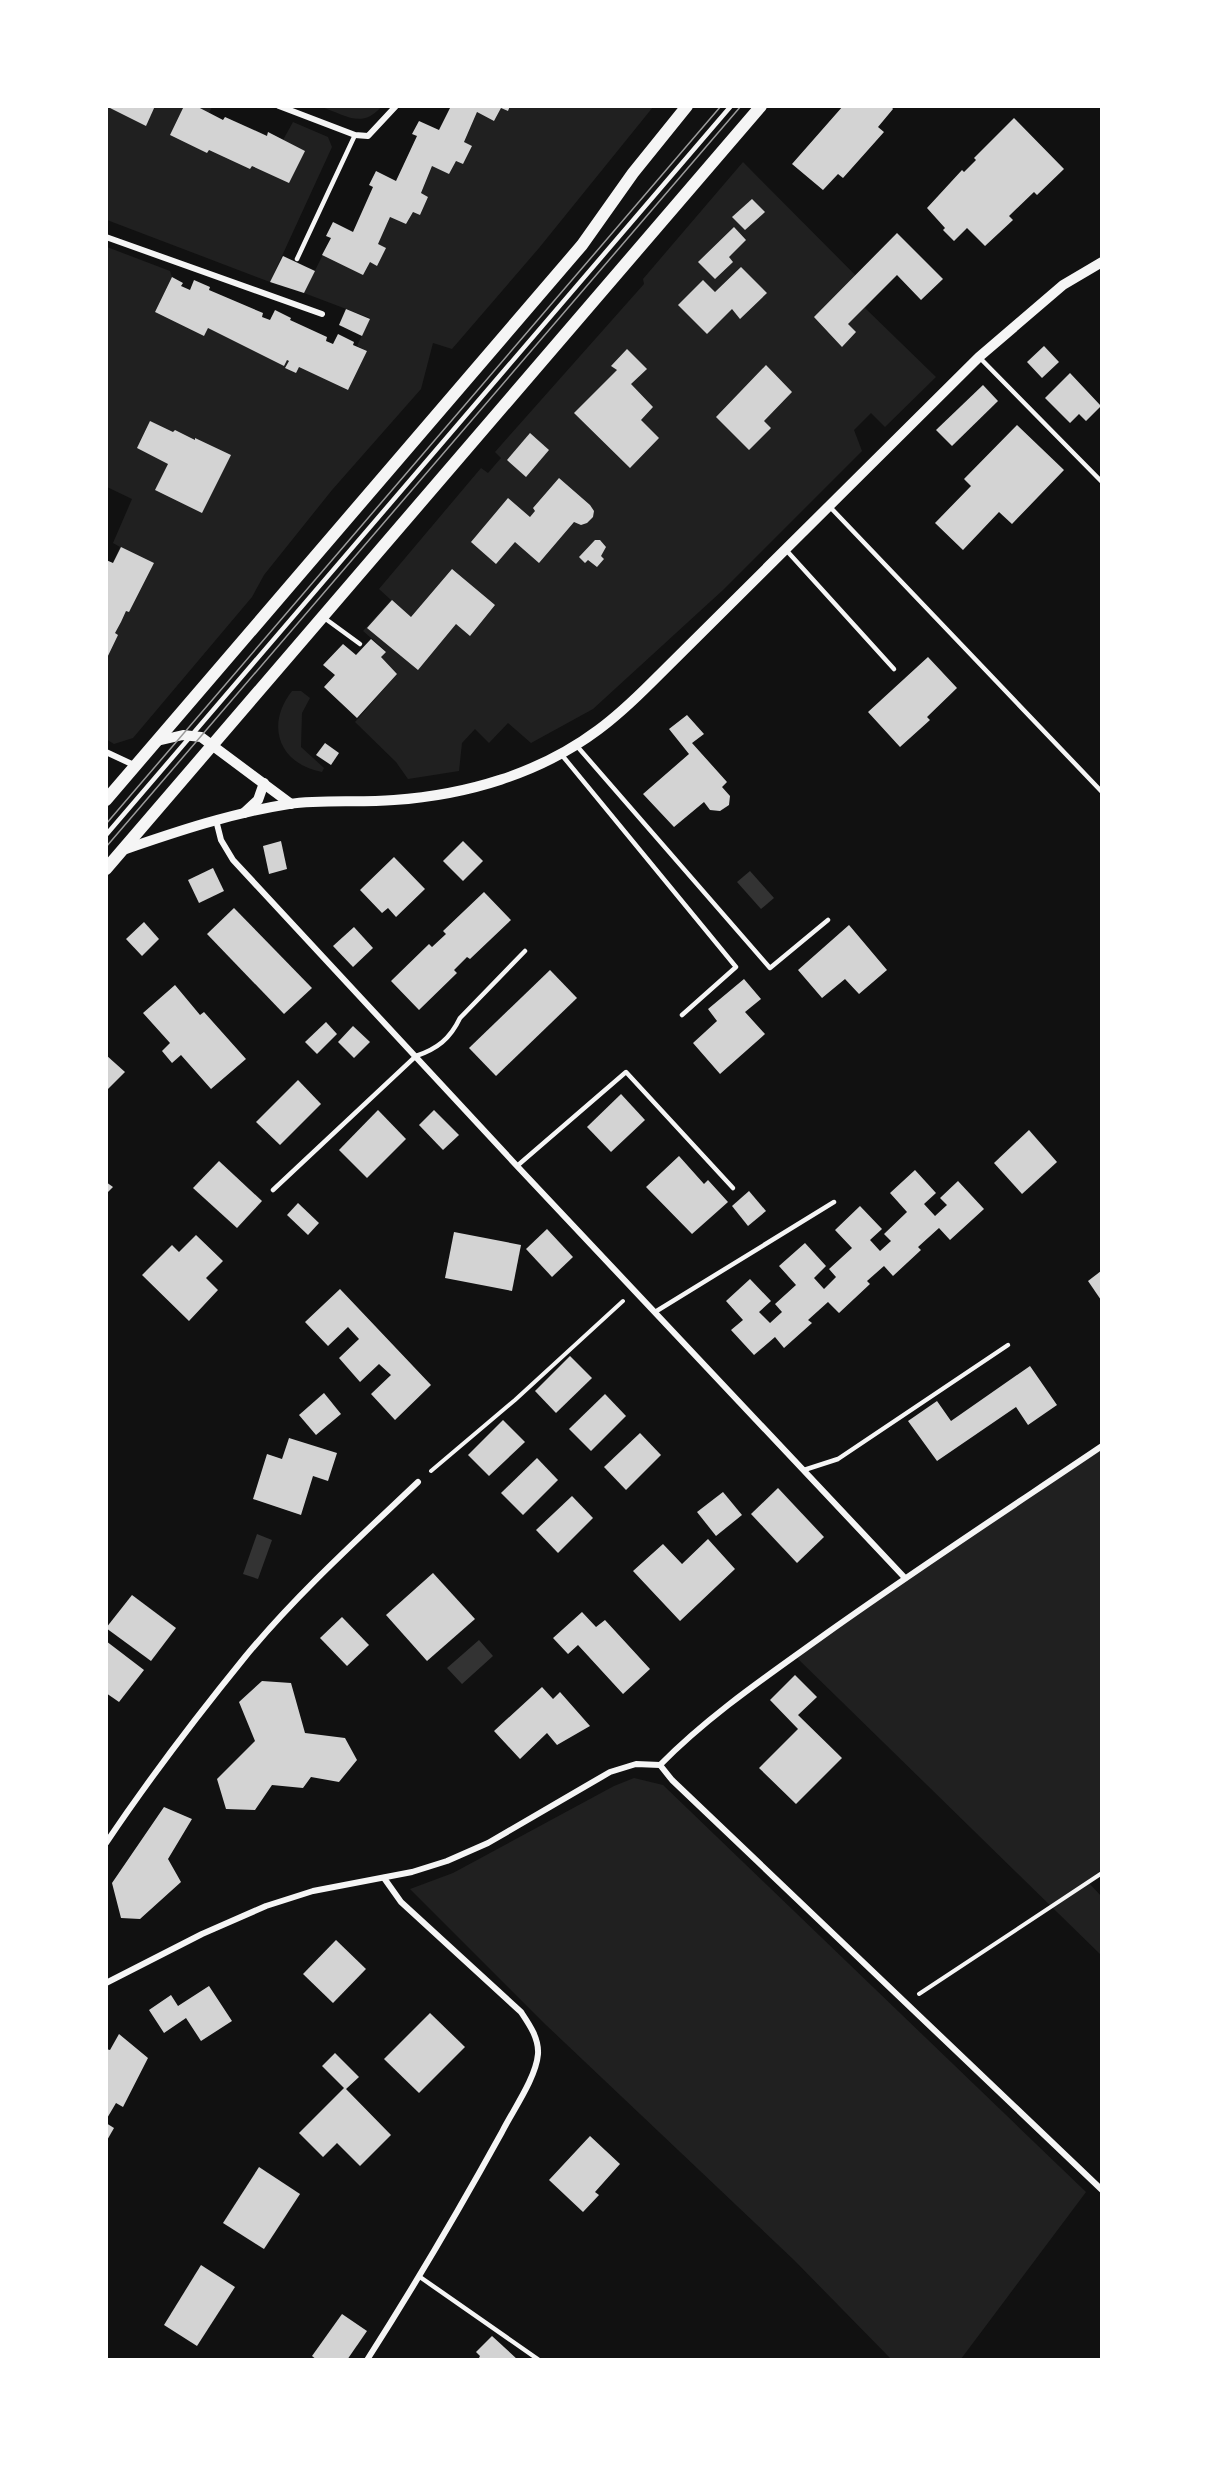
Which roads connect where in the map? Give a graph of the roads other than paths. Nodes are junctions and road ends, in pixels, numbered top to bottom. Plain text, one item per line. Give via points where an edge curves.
1 (279, 106) edge
2 (396, 106) edge
3 (687, 106) edge
4 (731, 106) edge
5 (761, 106) edge
6 (355, 135) junction
7 (106, 237) edge
8 (297, 259) dead end
9 (1101, 262) edge
10 (322, 314) dead end
11 (980, 357) junction
12 (1101, 482) edge
13 (829, 507) junction
14 (787, 551) junction
15 (323, 617) junction
16 (360, 644) dead end
17 (894, 669) dead end
18 (193, 735) junction
19 (157, 741) junction
20 (214, 744) junction
21 (576, 745) junction
22 (106, 752) edge
23 (561, 754) junction
24 (137, 766) junction
25 (264, 783) junction
26 (1101, 792) edge
27 (106, 800) edge
28 (291, 804) junction
29 (244, 813) junction
30 (216, 820) junction
31 (106, 836) edge
32 (123, 850) junction
33 (106, 869) edge
34 (828, 920) dead end
35 (525, 951) dead end
36 (682, 1015) dead end
37 (416, 1056) junction
38 (517, 1166) junction
39 (733, 1188) dead end
40 (273, 1190) dead end
41 (834, 1202) dead end
42 (655, 1312) junction
43 (1008, 1345) dead end
44 (1101, 1446) edge
45 (804, 1470) junction
46 (418, 1482) road end
47 (905, 1578) junction
48 (660, 1765) junction
49 (106, 1843) edge
50 (384, 1878) junction
51 (106, 1983) edge
52 (1101, 2190) edge
53 (420, 2277) junction
54 (367, 2360) edge
55 (539, 2360) edge

1 - 6 street
2 - 6 street via 368,136
3 - 19 main road via 582,245
4 - 18 lane
5 - 15 main road
6 - 8 lane
7 - 10 street
9 - 11 street via 1063,285
11 - 12 lane
11 - 13 street
13 - 14 street
13 - 26 lane
14 - 17 lane
14 - 21 street via 619,714
15 - 16 lane
15 - 20 main road
18 - 19 street
18 - 20 street
18 - 31 lane
19 - 24 main road
20 - 25 street
20 - 32 main road
21 - 23 street
21 - 34 lane via 770,968
22 - 24 street
23 - 28 street via 499,781 427,797
23 - 36 lane via 736,967
24 - 27 main road
25 - 28 street
25 - 29 street via 258,800
28 - 29 street
29 - 30 street
30 - 32 street
30 - 37 street via 221,840 233,860
32 - 33 main road
35 - 37 lane via 460,1018 444,1042
37 - 38 street
37 - 40 lane
38 - 39 lane via 626,1072
38 - 42 street
41 - 42 lane
42 - 45 street
43 - 45 lane via 838,1460
44 - 47 street
45 - 47 street
46 - 49 street via 321,1574 246,1656
47 - 48 street via 689,1736
48 - 50 street via 636,1764 610,1772 488,1843 447,1861
48 - 52 street
50 - 51 street via 313,1891 266,1906
50 - 53 street via 401,1902 521,2012 533,2032 538,2053 520,2097
53 - 54 street
53 - 55 lane

